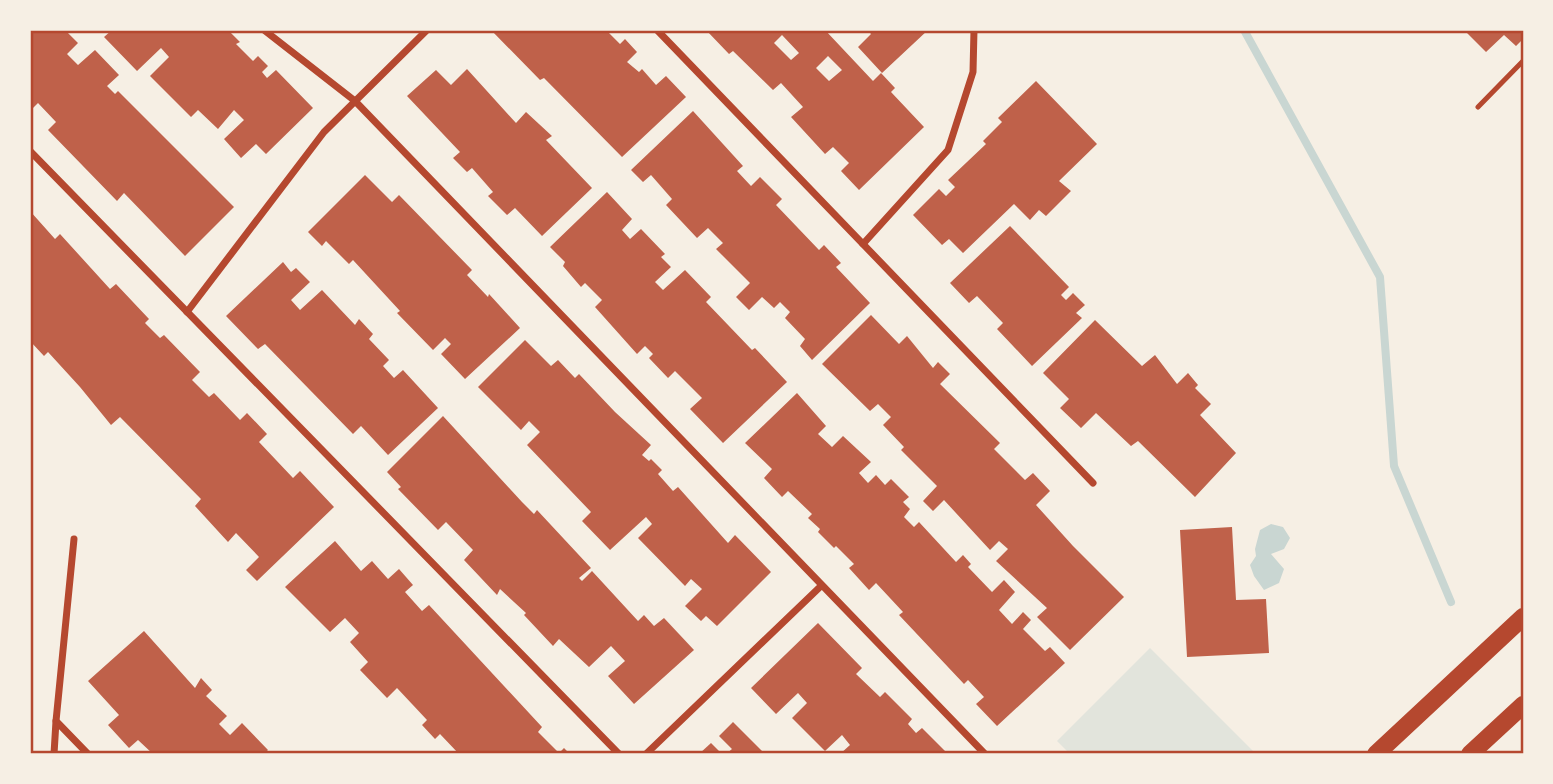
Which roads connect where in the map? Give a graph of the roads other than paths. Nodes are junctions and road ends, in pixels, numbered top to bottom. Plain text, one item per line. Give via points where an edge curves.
1 (264, 30) edge
2 (426, 30) edge
3 (657, 30) edge
4 (974, 30) edge
5 (1523, 61) edge
6 (355, 101) junction
7 (1478, 107) dead end
8 (30, 151) edge
9 (863, 244) junction
10 (187, 312) junction
11 (1093, 483) dead end
12 (74, 539) dead end
13 (821, 586) junction
14 (1523, 617) edge
15 (1523, 705) edge
16 (56, 721) junction
17 (54, 754) edge
18 (88, 754) edge
19 (619, 754) edge
20 (646, 754) edge
21 (985, 754) edge
22 (1376, 754) edge
23 (1470, 754) edge

1 - 6 street
2 - 6 street
3 - 9 street
4 - 9 street via 973,72 948,150
5 - 7 lane
6 - 10 street via 324,132
6 - 13 street
8 - 10 street
9 - 11 street
10 - 19 street
12 - 16 street
13 - 20 street
13 - 21 street
14 - 22 main road
15 - 23 main road
16 - 17 street
16 - 18 street

